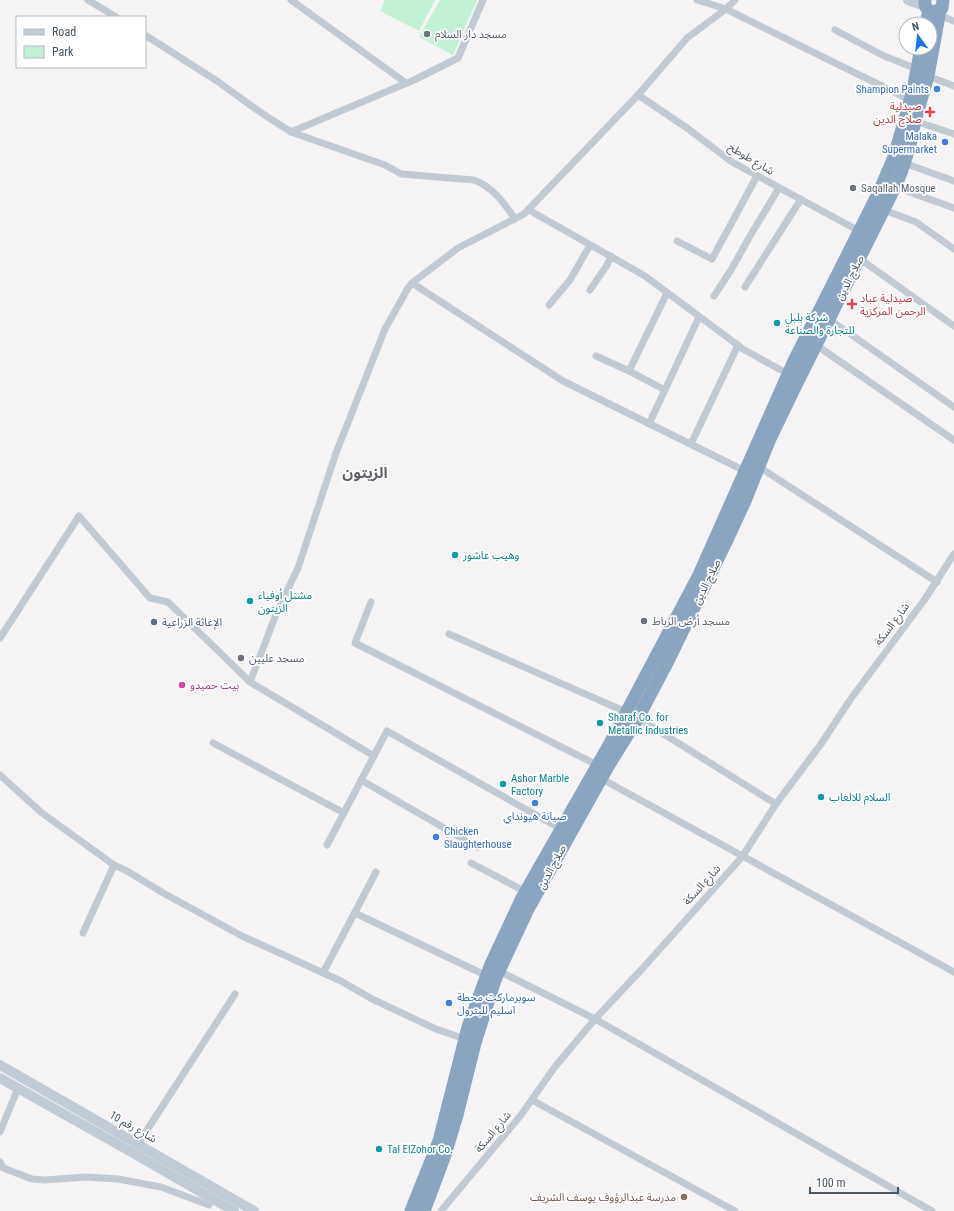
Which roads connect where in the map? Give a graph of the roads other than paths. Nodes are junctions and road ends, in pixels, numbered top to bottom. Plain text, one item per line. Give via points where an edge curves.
1 (88, 0) edge
2 (291, 0) edge
3 (483, 0) edge
4 (696, 0) edge
5 (736, 0) edge
6 (908, 0) edge
7 (726, 9) junction
8 (933, 10) edge
9 (114, 16) edge
10 (954, 21) edge
11 (835, 30) dead end
12 (146, 36) edge
13 (921, 56) edge
14 (922, 72) junction
15 (406, 83) junction
16 (954, 86) edge
17 (638, 95) junction
18 (910, 100) junction
19 (915, 121) junction
20 (291, 132) junction
21 (954, 134) edge
22 (904, 164) junction
23 (757, 176) junction
24 (954, 181) edge
25 (895, 187) junction
26 (779, 188) junction
27 (801, 199) junction
28 (954, 208) edge
29 (529, 210) junction
30 (884, 210) junction
31 (515, 219) junction
32 (859, 231) junction
33 (677, 241) dead end
34 (590, 245) junction
35 (954, 249) edge
36 (611, 256) junction
37 (860, 259) junction
38 (412, 284) junction
39 (745, 287) dead end
40 (590, 290) dead end
41 (667, 293) junction
42 (714, 296) dead end
43 (549, 305) dead end
44 (699, 317) junction
45 (829, 319) junction
46 (954, 326) edge
47 (816, 344) junction
48 (738, 346) junction
49 (596, 356) dead end
50 (629, 371) junction
51 (788, 374) junction
52 (665, 390) junction
53 (954, 407) edge
54 (649, 424) junction
55 (954, 440) edge
56 (690, 444) junction
57 (759, 467) junction
58 (745, 471) junction
59 (954, 554) edge
60 (937, 582) junction
61 (371, 602) dead end
62 (449, 634) dead end
63 (0, 638) edge
64 (250, 682) junction
65 (632, 715) junction
66 (213, 743) dead end
67 (374, 756) junction
68 (597, 764) junction
69 (0, 775) edge
70 (602, 779) junction
71 (361, 780) junction
72 (776, 804) junction
73 (344, 813) junction
74 (561, 829) junction
75 (327, 845) dead end
76 (476, 847) dead end
77 (742, 856) junction
78 (471, 863) dead end
79 (114, 865) junction
80 (376, 872) dead end
81 (526, 892) junction
82 (355, 913) junction
83 (83, 933) dead end
84 (499, 971) junction
85 (954, 972) edge
86 (323, 973) junction
87 (487, 976) junction
88 (236, 994) dead end
89 (594, 1019) junction
90 (465, 1039) junction
91 (0, 1065) edge
92 (0, 1078) edge
93 (18, 1088) junction
94 (532, 1100) junction
95 (0, 1132) edge
96 (138, 1144) junction
97 (0, 1162) edge
98 (214, 1199) junction
99 (203, 1211) edge
100 (234, 1211) edge
101 (254, 1211) edge
102 (411, 1211) edge
103 (424, 1211) edge
104 (441, 1211) edge
105 (735, 1211) edge
106 (932, 1211) edge

1 - 9 street
2 - 15 street
3 - 15 street via 458,58
4 - 7 street
5 - 7 street
6 - 8 main road
7 - 17 street via 687,38
7 - 18 street
8 - 10 street
8 - 14 highway, صلاح الدين
11 - 14 street via 884,56
12 - 20 street
13 - 14 highway, صلاح الدين
14 - 16 street
14 - 18 highway, صلاح الدين
14 - 19 highway, صلاح الدين
15 - 20 street
17 - 23 street, شارع طوطح via 732,162
17 - 29 street
18 - 32 highway, صلاح الدين via 894,157
19 - 21 street
19 - 22 highway, صلاح الدين
20 - 31 street via 385,165 401,174 474,180 482,183 504,202
22 - 24 street
22 - 25 highway, صلاح الدين
23 - 26 street, شارع طوطح
23 - 33 street via 712,259
25 - 28 street
25 - 30 highway, صلاح الدين
26 - 27 street, شارع طوطح
26 - 42 street via 732,270
27 - 32 street, شارع طوطح
27 - 39 street
29 - 31 street
29 - 34 street
30 - 35 street via 916,222
30 - 37 highway, صلاح الدين
31 - 38 street via 458,248
32 - 51 highway, صلاح الدين
34 - 36 street
34 - 43 street via 570,280
36 - 40 street via 608,266
36 - 41 street via 645,276
37 - 45 highway, صلاح الدين
37 - 46 street
38 - 54 street via 563,381
38 - 64 street via 385,329 336,453 298,568 277,612
41 - 44 street
41 - 50 street
44 - 48 street
44 - 52 street
45 - 47 highway, صلاح الدين
45 - 53 street
47 - 55 street
47 - 57 highway, صلاح الدين
48 - 51 street
48 - 56 street
49 - 50 street
50 - 52 street
51 - 58 highway, صلاح الدين
52 - 54 street
54 - 56 street
56 - 58 street
57 - 60 street
57 - 65 highway, صلاح الدين via 712,574
58 - 65 highway, صلاح الدين
59 - 60 street, شارع السكة
60 - 72 street, شارع السكة
61 - 68 street via 355,643
62 - 65 street
63 - 64 street via 79,516 150,598 168,602
64 - 67 street
65 - 68 highway, صلاح الدين
65 - 70 highway, صلاح الدين
65 - 72 street
66 - 73 street
67 - 71 street
67 - 74 street via 387,731
68 - 74 highway, صلاح الدين
69 - 79 street via 42,813
70 - 77 street
70 - 84 highway, صلاح الدين via 528,909
71 - 73 street
71 - 76 street
72 - 77 street, شارع السكة
73 - 75 street
74 - 81 highway, صلاح الدين
77 - 85 street
77 - 89 street, شارع السكة
78 - 81 street
79 - 83 street
79 - 86 street via 242,936
80 - 82 street
81 - 87 highway, صلاح الدين
82 - 86 street
82 - 87 street
84 - 89 street
84 - 103 highway, صلاح الدين via 475,1043 446,1155
86 - 90 street via 436,1029
87 - 90 highway, صلاح الدين
88 - 96 street
89 - 94 street, شارع السكة
89 - 106 street
90 - 102 highway, صلاح الدين via 439,1141
91 - 96 main road, شارع رقم 10
92 - 93 main road, شارع رقم 10
93 - 95 street
93 - 98 main road, شارع رقم 10
94 - 104 street, شارع السكة
94 - 105 street
96 - 98 main road, شارع رقم 10
97 - 98 street via 3,1168 32,1179 118,1179
98 - 99 street
98 - 100 main road, شارع رقم 10
98 - 101 main road, شارع رقم 10

